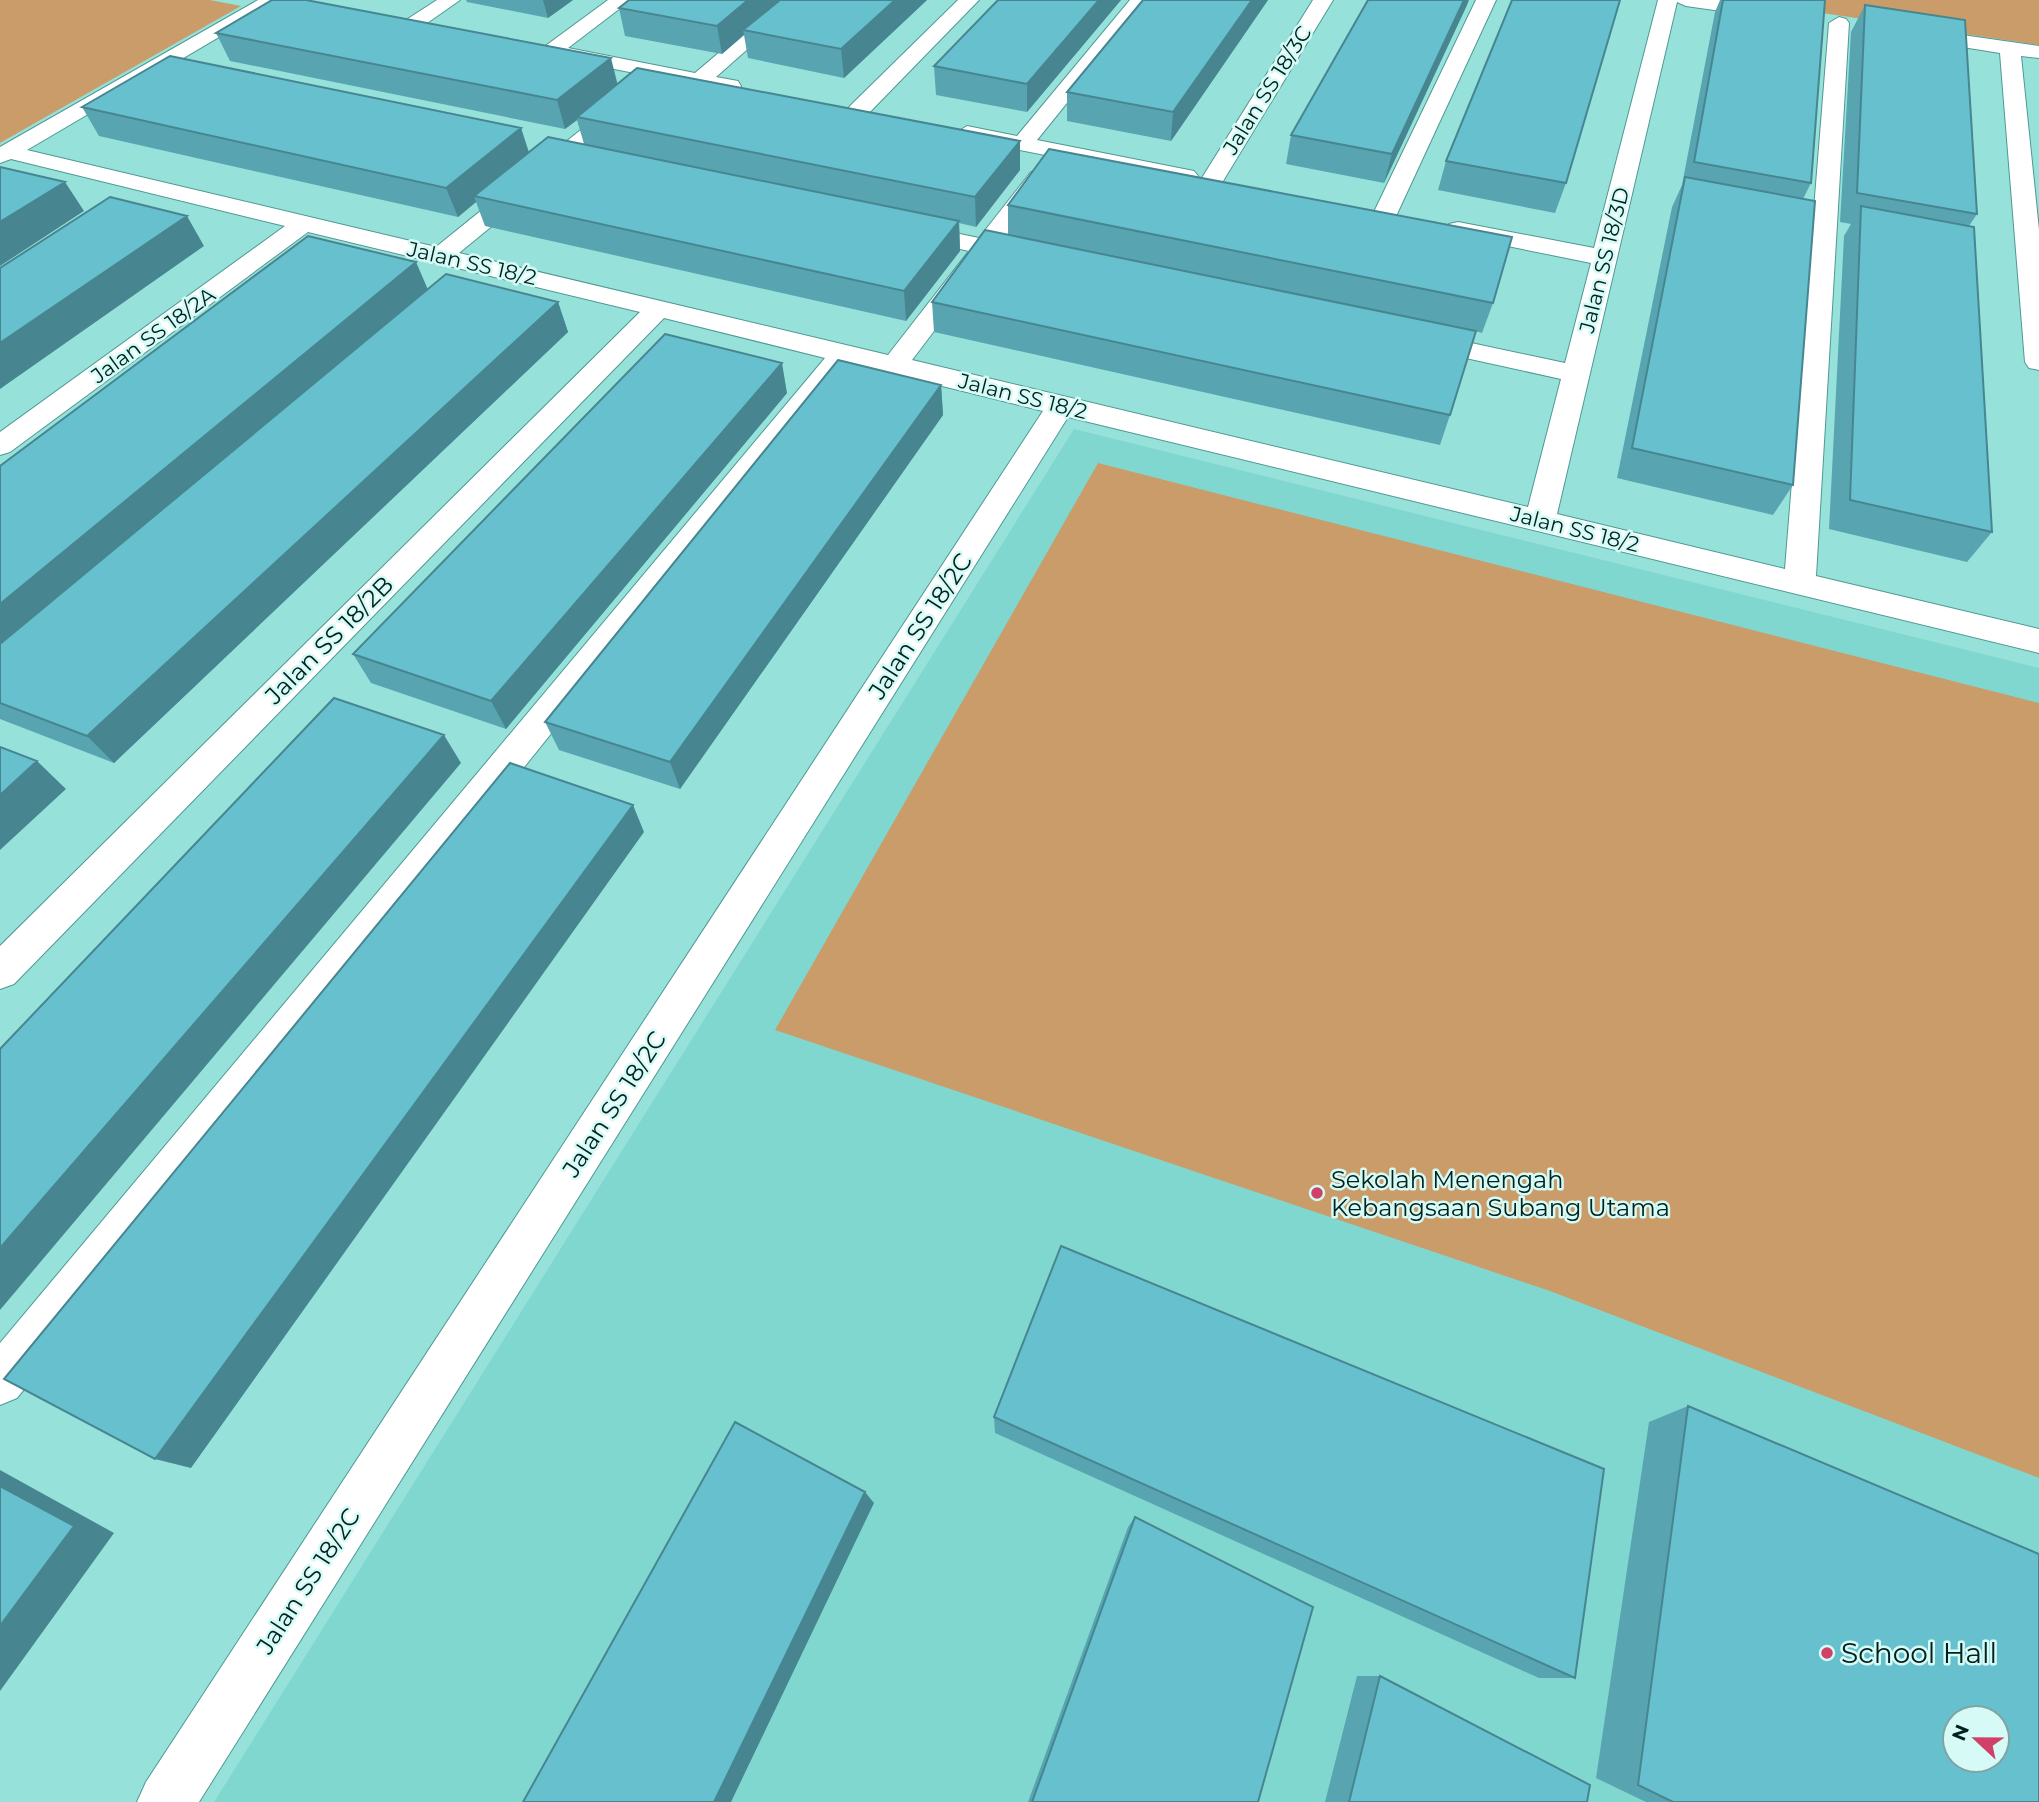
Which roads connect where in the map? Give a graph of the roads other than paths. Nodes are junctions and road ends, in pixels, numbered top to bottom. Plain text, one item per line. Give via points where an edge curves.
1 (450, 0) edge
2 (621, 0) edge
3 (793, 0) edge
4 (969, 0) edge
5 (1140, 0) edge
6 (1323, 0) edge
7 (1486, 0) edge
8 (1668, 0) edge
9 (1686, 0) edge
10 (261, 1) edge
11 (1788, 15) edge
12 (388, 19) edge
13 (413, 24) junction
14 (1865, 26) edge
15 (438, 29) edge
16 (1892, 30) edge
17 (526, 47) edge
18 (2010, 48) junction
19 (551, 51) junction
20 (2039, 52) edge
21 (153, 68) junction
22 (665, 74) junction
23 (194, 77) edge
24 (699, 80) junction
25 (752, 91) edge
26 (832, 106) edge
27 (859, 111) junction
28 (886, 117) edge
29 (940, 128) edge
30 (1022, 144) junction
31 (535, 150) edge
32 (1060, 151) junction
33 (4, 154) edge
34 (562, 156) junction
35 (589, 162) edge
36 (1212, 181) junction
37 (1238, 186) edge
38 (154, 187) junction
39 (121, 208) edge
40 (1358, 209) edge
41 (1385, 214) junction
42 (1411, 219) edge
43 (305, 223) junction
44 (1437, 225) edge
45 (890, 226) edge
46 (985, 247) junction
47 (440, 256) junction
48 (1605, 257) junction
49 (1052, 261) edge
50 (481, 265) junction
51 (450, 292) edge
52 (659, 308) junction
53 (1401, 336) edge
54 (843, 353) junction
55 (2039, 362) edge
56 (894, 365) junction
57 (1576, 374) junction
58 (1061, 405) junction
59 (0, 446) edge
60 (1540, 520) junction
61 (1800, 583) junction
62 (2039, 640) edge
63 (0, 972) edge
64 (0, 1381) edge
65 (166, 1802) edge

1 - 13 street
2 - 19 street
3 - 24 street
4 - 27 street
5 - 30 street
6 - 36 street, Jalan SS 18/3C
7 - 41 street
8 - 48 street, Jalan SS 18/3D
9 - 11 street
10 - 21 street
12 - 13 street
13 - 15 street
14 - 61 street via 1826,21
16 - 18 street
17 - 19 street
18 - 20 street
18 - 55 street
19 - 22 street
21 - 23 street
21 - 33 street
22 - 24 street
22 - 34 street
24 - 25 street
26 - 27 street
27 - 28 street
29 - 30 street
30 - 32 street
31 - 34 street
32 - 36 street
32 - 46 street
33 - 38 street, Jalan SS 18/2
34 - 35 street
34 - 47 street
36 - 37 street
38 - 39 street
38 - 43 street, Jalan SS 18/2
40 - 41 street
41 - 42 street
43 - 47 street, Jalan SS 18/2
43 - 59 street, Jalan SS 18/2A
44 - 48 street
45 - 46 street
46 - 49 street
46 - 56 street
47 - 50 street, Jalan SS 18/2
48 - 57 street, Jalan SS 18/3D
50 - 51 street
50 - 52 street, Jalan SS 18/2
52 - 54 street, Jalan SS 18/2
52 - 63 street, Jalan SS 18/2B
53 - 57 street
54 - 56 street, Jalan SS 18/2
54 - 64 street
56 - 58 street, Jalan SS 18/2
57 - 60 street, Jalan SS 18/3D
58 - 60 street, Jalan SS 18/2
58 - 65 street, Jalan SS 18/2C
60 - 61 street, Jalan SS 18/2
61 - 62 street, Jalan SS 18/2

